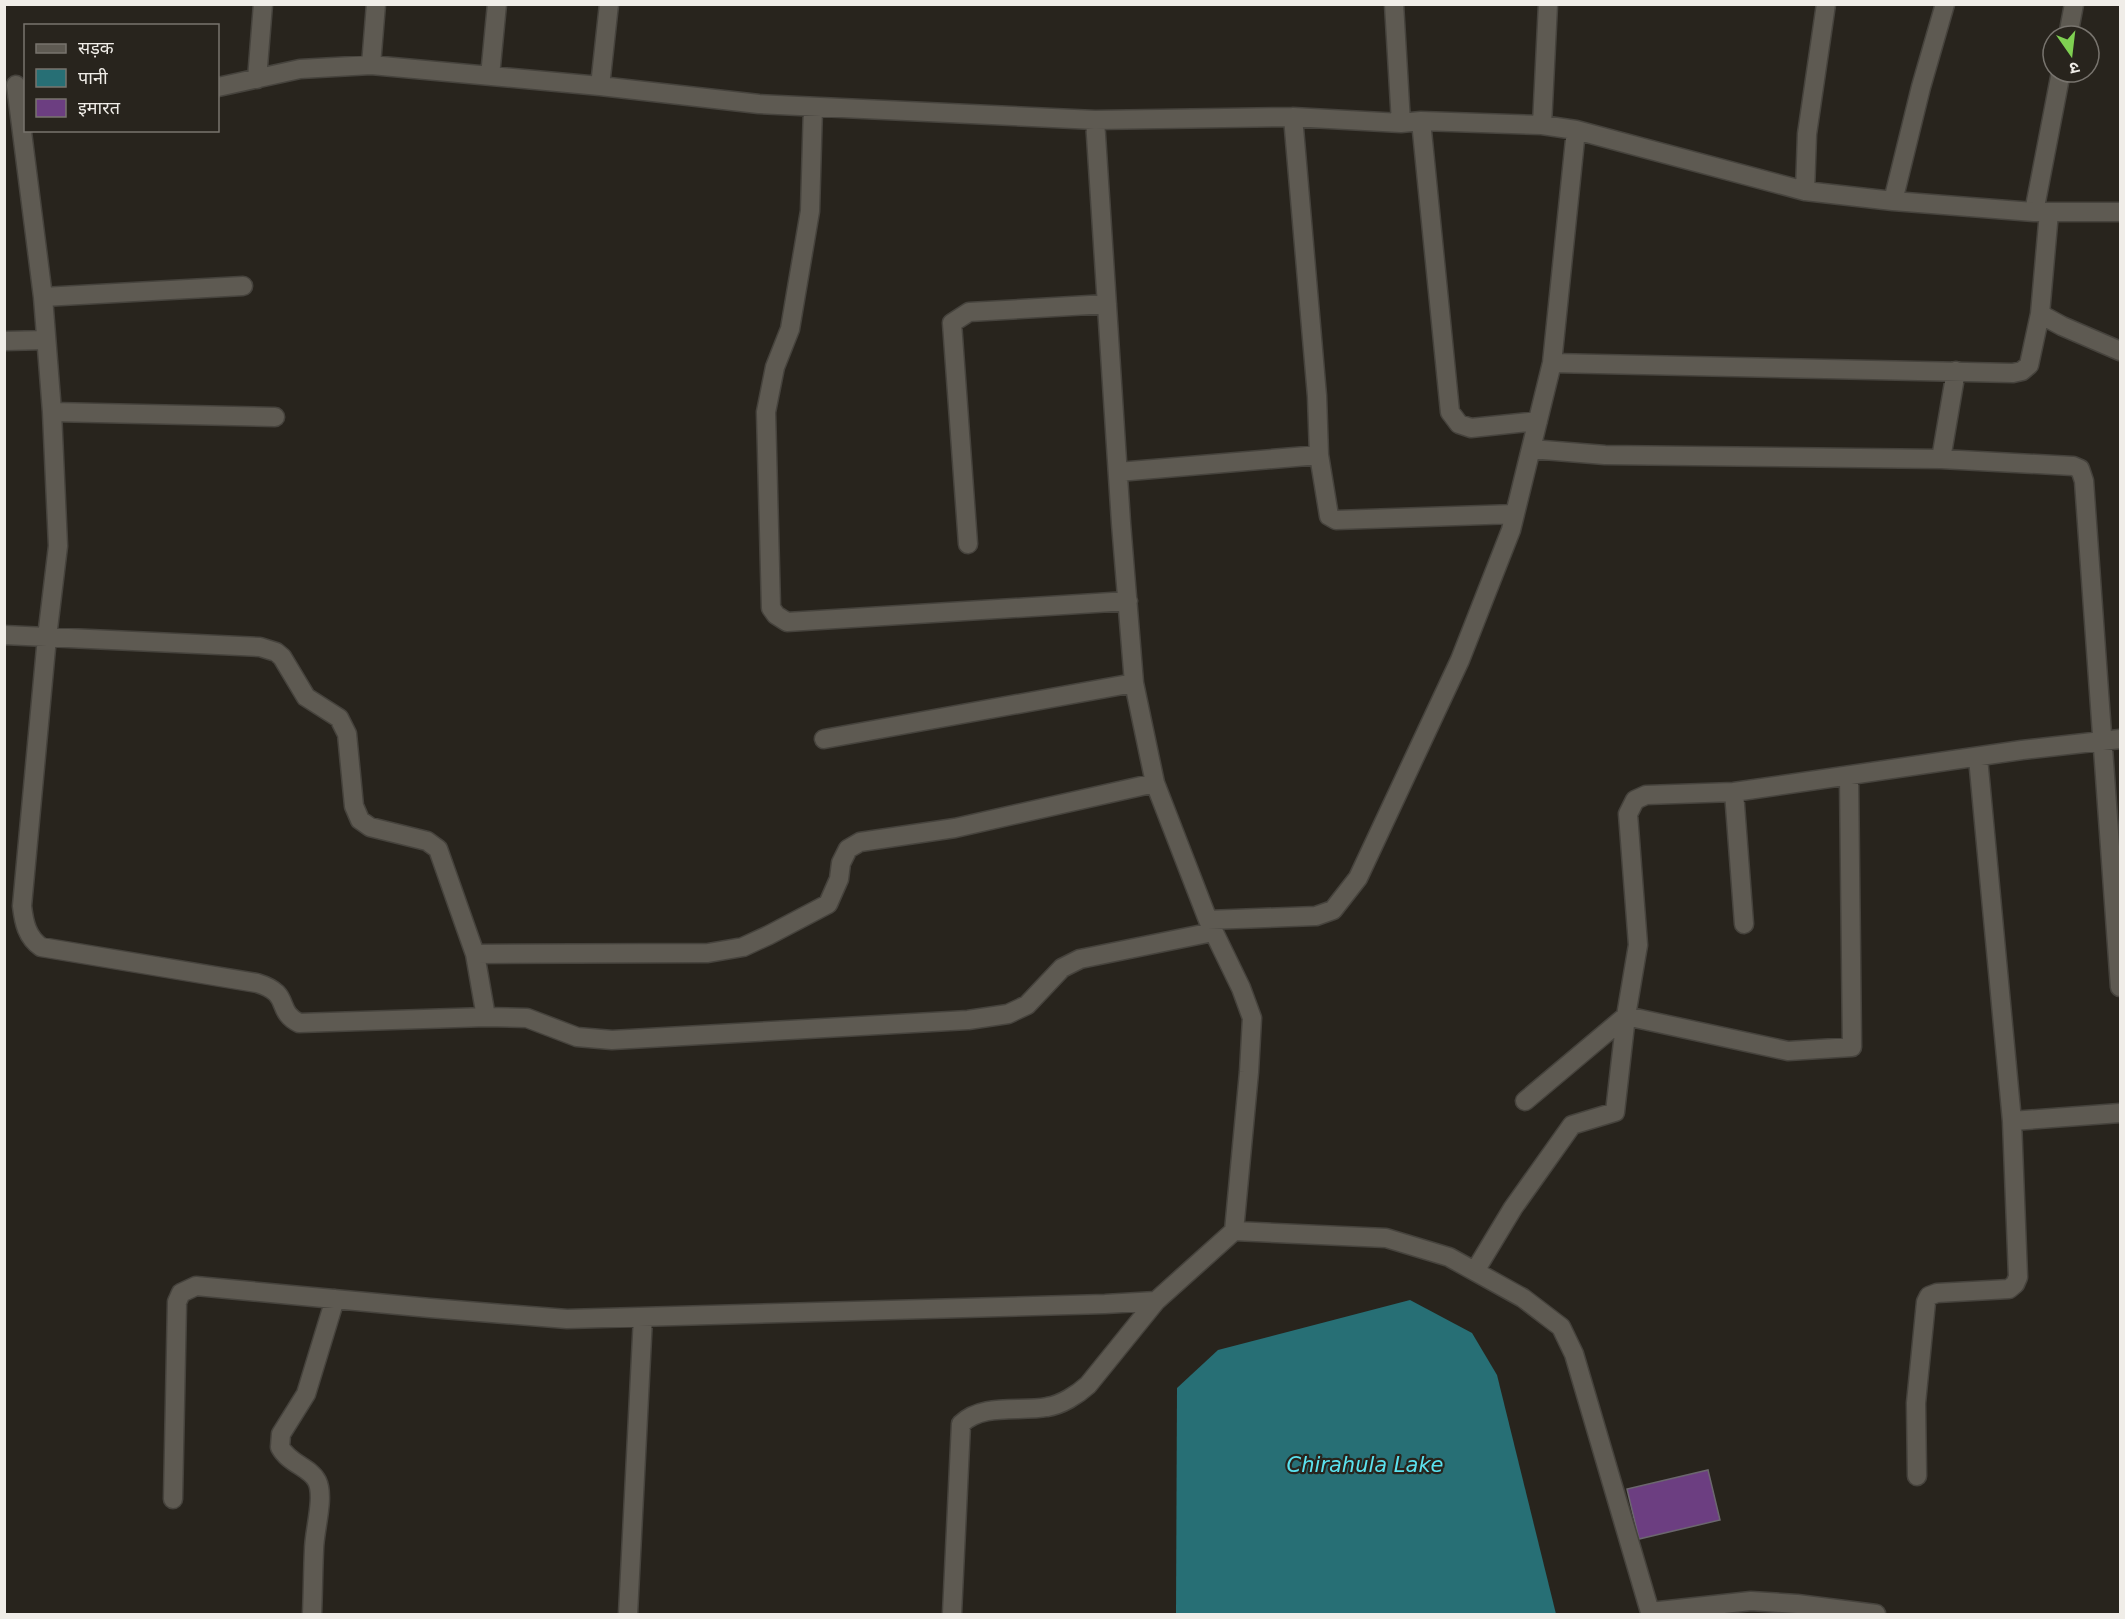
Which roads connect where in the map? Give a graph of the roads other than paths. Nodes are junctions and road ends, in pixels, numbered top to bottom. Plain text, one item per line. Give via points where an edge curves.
1 (263, 4) edge
2 (376, 4) edge
3 (497, 4) edge
4 (609, 4) edge
5 (1394, 4) edge
6 (1548, 4) edge
7 (1826, 4) edge
8 (1946, 4) edge
9 (2074, 4) edge
10 (2070, 24) edge
11 (371, 64) junction
12 (490, 76) junction
13 (257, 79) junction
14 (2059, 84) edge
15 (15, 85) edge
16 (600, 86) junction
17 (219, 87) edge
18 (813, 106) junction
19 (1293, 117) junction
20 (1095, 120) junction
21 (1420, 121) junction
22 (1401, 123) junction
23 (1542, 125) junction
24 (1576, 130) junction
25 (1805, 191) junction
26 (1893, 201) junction
27 (2042, 212) junction
28 (2121, 212) edge
29 (243, 286) dead end
30 (43, 297) junction
31 (1107, 304) junction
32 (2040, 314) junction
33 (46, 340) junction
34 (4, 341) edge
35 (2121, 351) edge
36 (1552, 363) junction
37 (1956, 371) junction
38 (52, 412) junction
39 (275, 417) dead end
40 (1538, 421) junction
41 (1531, 448) junction
42 (1319, 455) junction
43 (1941, 459) junction
44 (1118, 472) junction
45 (1515, 514) junction
46 (968, 544) dead end
47 (1128, 601) junction
48 (4, 635) edge
49 (47, 637) junction
50 (1134, 683) junction
51 (824, 739) dead end
52 (2121, 739) edge
53 (2102, 741) junction
54 (1978, 758) junction
55 (1849, 776) junction
56 (1155, 783) junction
57 (1734, 792) junction
58 (1743, 924) dead end
59 (1210, 926) junction
60 (475, 954) junction
61 (2121, 987) edge
62 (1626, 1016) junction
63 (486, 1017) junction
64 (1525, 1101) dead end
65 (2121, 1113) edge
66 (2012, 1121) junction
67 (1234, 1231) junction
68 (1475, 1271) junction
69 (334, 1299) junction
70 (1156, 1301) junction
71 (643, 1317) junction
72 (1917, 1476) dead end
73 (173, 1499) dead end
74 (1650, 1613) edge
75 (312, 1614) edge
76 (628, 1614) edge
77 (952, 1614) edge
78 (1876, 1614) edge

1 - 13 street
2 - 11 street
3 - 12 street
4 - 16 street
5 - 22 street
6 - 23 street
7 - 25 street via 1807,134
8 - 26 street
9 - 10 street
11 - 12 street
11 - 13 street via 300,69
12 - 16 street
13 - 17 street
14 - 27 street
15 - 30 street
16 - 18 street via 759,104
18 - 20 street
18 - 47 street via 810,211 790,329 775,367 766,412 771,608 787,622
19 - 20 street
19 - 22 street
19 - 42 street
20 - 31 street
21 - 22 street
21 - 23 street
21 - 40 street via 1449,412 1459,424 1471,428
23 - 24 street
24 - 25 street
24 - 36 street
25 - 26 street
26 - 27 street
27 - 28 street
27 - 32 street
29 - 30 street
30 - 33 street
31 - 44 street
31 - 46 street via 969,312 952,323
32 - 35 street
32 - 37 street via 2029,365 2022,371
33 - 34 street
33 - 38 street
36 - 37 street
36 - 40 street
37 - 43 street
38 - 39 street
38 - 49 street via 58,546
40 - 41 street
41 - 43 street via 1605,456
41 - 45 street
42 - 44 street
42 - 45 street via 1329,516 1336,520
43 - 53 street via 2080,469 2084,481
44 - 47 street
45 - 59 street via 1460,660 1358,878 1333,910 1316,916
47 - 50 street
48 - 49 street
49 - 60 street via 260,647 276,652 306,698 339,718 347,734 354,806 360,820 370,827 427,841 438,849
49 - 63 street via 22,906 24,924 32,940 41,947 269,987 278,993 288,1016 299,1023
50 - 51 street
50 - 56 street
52 - 53 street
53 - 54 street
53 - 61 street
54 - 55 street
54 - 66 street
55 - 57 street
55 - 62 street via 1852,1047 1788,1051
56 - 59 street
56 - 60 street via 955,828 860,842 848,849 828,904 743,947 708,953
57 - 58 street
57 - 62 street via 1646,795 1635,800 1628,814 1638,945
59 - 63 street via 1080,959 1062,968 1027,1005 1008,1014 968,1020 612,1040 577,1037 527,1018
59 - 67 street via 1241,988 1251,1018 1250,1072
60 - 63 street
62 - 64 street
62 - 68 street via 1615,1112 1572,1125 1513,1208
65 - 66 street
66 - 72 street via 2018,1277 2009,1289 1929,1296 1916,1403
67 - 68 street via 1386,1238 1449,1257
67 - 70 street
68 - 74 street via 1523,1298 1561,1327 1574,1354
69 - 71 street via 567,1319
69 - 73 street via 196,1286 181,1293 177,1302
69 - 75 street via 306,1394 281,1434 280,1447 287,1458 317,1481 320,1496
70 - 71 street
70 - 77 street via 1077,1394 1049,1407 980,1412 961,1424
71 - 76 street
74 - 78 street via 1751,1601

